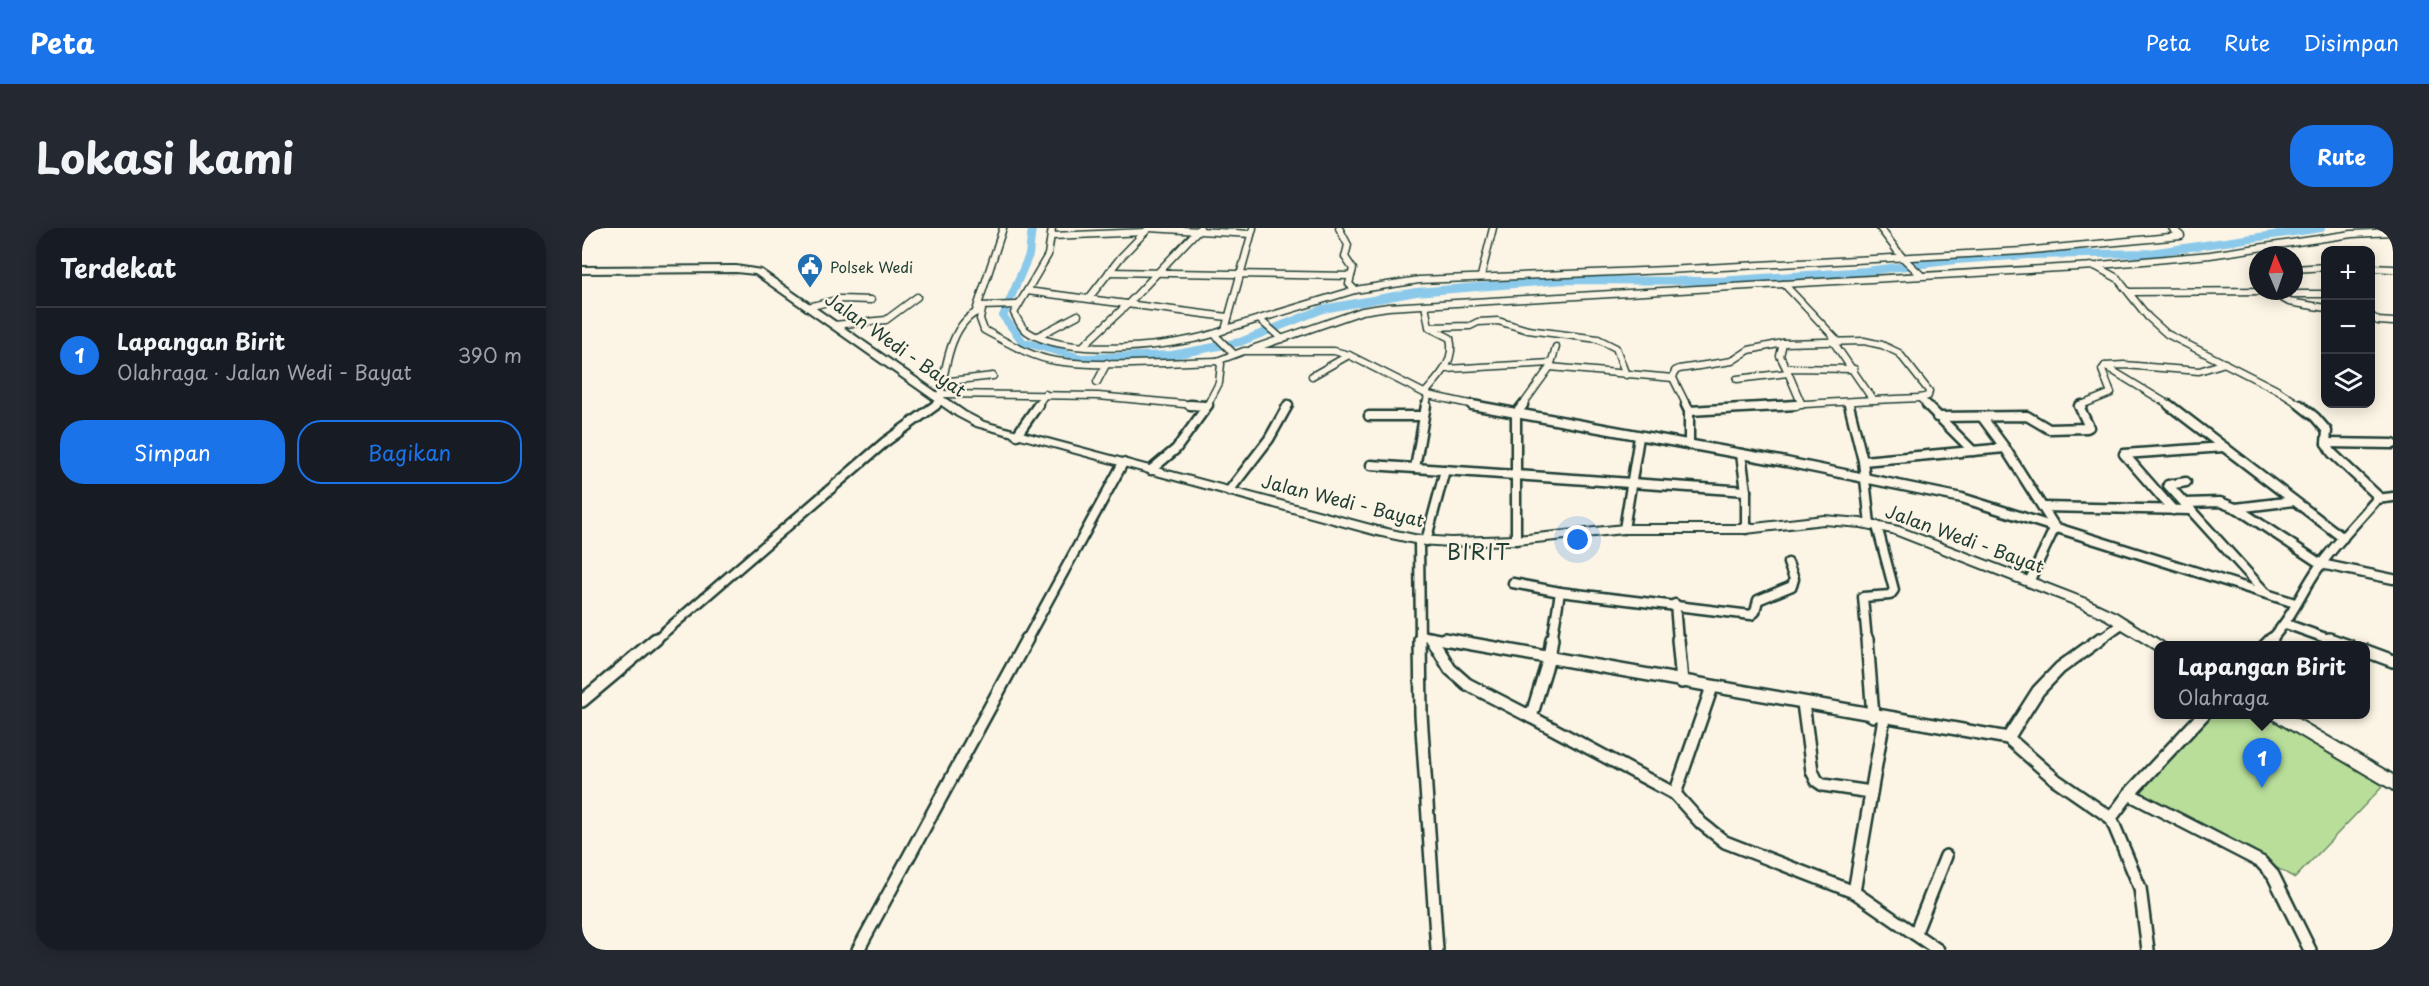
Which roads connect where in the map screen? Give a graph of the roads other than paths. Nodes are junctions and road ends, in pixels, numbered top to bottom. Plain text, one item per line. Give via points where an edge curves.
1 (1004, 228) edge
2 (1052, 228) edge
3 (1339, 228) edge
4 (1493, 228) edge
5 (1880, 228) edge
6 (2172, 228) edge
7 (1148, 229) edge
8 (1198, 230) edge
9 (1090, 231) edge
10 (1252, 231) edge
11 (2391, 233) edge
12 (1052, 236) junction
13 (1902, 257) junction
14 (2095, 266) junction
15 (2321, 267) edge
16 (2303, 268) edge
17 (2375, 268) edge
18 (2383, 269) junction
19 (2393, 269) edge
20 (582, 270) edge
21 (1109, 272) junction
22 (1156, 273) junction
23 (1241, 274) junction
24 (1920, 274) junction
25 (2393, 275) edge
26 (1351, 276) junction
27 (1481, 276) junction
28 (1784, 284) junction
29 (1355, 290) junction
30 (1027, 291) junction
31 (2130, 292) junction
32 (2249, 292) edge
33 (2303, 293) edge
34 (2321, 294) edge
35 (917, 297) dead end
36 (1089, 298) junction
37 (871, 300) dead end
38 (2286, 300) edge
39 (1016, 305) junction
40 (1126, 305) junction
41 (1425, 305) junction
42 (808, 307) junction
43 (2321, 307) edge
44 (977, 308) junction
45 (1078, 315) dead end
46 (1227, 318) junction
47 (2375, 318) edge
48 (1260, 319) junction
49 (2393, 322) edge
50 (834, 325) junction
51 (1429, 327) junction
52 (1226, 328) junction
53 (1038, 336) junction
54 (1216, 336) junction
55 (1281, 338) junction
56 (1835, 340) junction
57 (1782, 344) junction
58 (1084, 345) junction
59 (1556, 347) dead end
60 (1244, 351) junction
61 (1233, 353) junction
62 (1349, 355) junction
63 (1217, 361) junction
64 (1107, 363) junction
65 (2225, 363) junction
66 (1550, 365) junction
67 (2105, 366) junction
68 (1446, 369) junction
69 (1854, 369) junction
70 (1788, 371) junction
71 (1626, 375) junction
72 (993, 376) dead end
73 (1312, 376) dead end
74 (1673, 378) junction
75 (1737, 379) dead end
76 (942, 382) junction
77 (1097, 382) dead end
78 (1045, 394) junction
79 (1427, 394) junction
80 (941, 397) junction
81 (1920, 398) junction
82 (1872, 400) junction
83 (1848, 402) junction
84 (1288, 404) dead end
85 (1802, 405) junction
86 (1206, 406) junction
87 (1689, 411) junction
88 (1516, 414) junction
89 (1370, 416) dead end
90 (1423, 416) junction
91 (1937, 417) junction
92 (1982, 417) junction
93 (1017, 435) junction
94 (1639, 437) junction
95 (2326, 442) junction
96 (2389, 444) edge
97 (1689, 445) junction
98 (2224, 447) junction
99 (2005, 448) junction
100 (2393, 450) edge
101 (1973, 451) junction
102 (1741, 454) junction
103 (1863, 461) junction
104 (1123, 463) junction
105 (1371, 465) dead end
106 (1415, 468) junction
107 (1151, 470) junction
108 (1445, 470) junction
109 (1517, 476) junction
110 (1865, 478) junction
111 (2186, 482) dead end
112 (1632, 483) junction
113 (1746, 490) junction
114 (1229, 491) junction
115 (2393, 497) edge
116 (2380, 498) junction
117 (2294, 501) junction
118 (2188, 506) junction
119 (2043, 507) junction
120 (2236, 508) junction
121 (2173, 510) junction
122 (1874, 525) junction
123 (2055, 527) junction
124 (1624, 529) junction
125 (1746, 529) junction
126 (2343, 538) junction
127 (1516, 540) junction
128 (1423, 541) junction
129 (1788, 563) dead end
130 (2321, 564) junction
131 (2393, 579) edge
132 (2029, 582) junction
133 (1513, 584) dead end
134 (1560, 592) junction
135 (2265, 592) junction
136 (2295, 603) junction
137 (1675, 604) junction
138 (2123, 623) junction
139 (2286, 624) junction
140 (1425, 636) junction
141 (2154, 641) edge
142 (2269, 641) edge
143 (2337, 641) edge
144 (2370, 652) edge
145 (1549, 658) junction
146 (2393, 661) edge
147 (1682, 682) junction
148 (1712, 687) junction
149 (582, 701) edge
150 (1803, 703) junction
151 (1531, 717) junction
152 (1879, 717) junction
153 (2199, 719) edge
154 (2284, 719) edge
155 (2008, 738) junction
156 (2393, 783) edge
157 (1871, 792) junction
158 (1675, 794) junction
159 (2129, 794) junction
160 (2111, 818) junction
161 (1946, 856) dead end
162 (1854, 892) junction
163 (1915, 934) junction
164 (1935, 948) edge
165 (858, 950) edge
166 (1437, 950) edge
167 (2148, 950) edge
168 (2310, 950) edge

1 - 44 street
2 - 12 street
3 - 26 street via 1348,245 1345,257 1353,269
4 - 27 street
5 - 13 street
6 - 13 street via 2182,235 2104,245
7 - 8 street
7 - 9 street
7 - 21 street
8 - 10 street
8 - 22 street
9 - 12 street
10 - 23 street
11 - 14 street via 2352,234 2210,255
12 - 30 street via 1048,255
13 - 24 street
13 - 27 street
14 - 24 street
14 - 31 street via 2111,272
15 - 16 street
17 - 18 street
18 - 19 street
18 - 25 street
20 - 42 main road, Jalan Wedi - Bayat via 751,270
21 - 22 street
21 - 36 street
22 - 23 street
22 - 40 street
23 - 26 street
23 - 46 street
24 - 28 street
26 - 29 street via 1349,284
27 - 29 street
28 - 41 street
28 - 56 street
29 - 48 street
30 - 36 street
30 - 39 street
31 - 32 street
31 - 65 street via 2163,332
33 - 34 street
35 - 50 street via 886,320
36 - 40 street
37 - 42 street via 840,299
38 - 43 street
39 - 44 street
39 - 53 street via 1013,316 1017,324 1023,331
40 - 46 street
40 - 58 street
41 - 51 street
41 - 55 street via 1372,309
42 - 50 main road, Jalan Wedi - Bayat
44 - 64 street via 982,310 984,330 1022,351 1060,361
44 - 76 street via 953,344
45 - 53 street
46 - 52 street
47 - 49 street
48 - 52 street
48 - 55 street
50 - 80 main road, Jalan Wedi - Bayat
51 - 68 street via 1452,341
51 - 71 street via 1498,321 1528,330 1598,339 1616,348
52 - 54 street
53 - 58 street
54 - 58 street via 1164,346
54 - 61 street
55 - 60 street
56 - 57 street
56 - 69 street
56 - 81 street via 1874,343 1899,353 1929,391 1928,396
57 - 70 street via 1780,356
57 - 74 street via 1749,351 1732,361 1677,370
59 - 66 street
60 - 61 street
60 - 62 street via 1323,350
61 - 63 street
62 - 73 street
62 - 79 street
63 - 64 street
63 - 86 street via 1223,370
64 - 77 street
65 - 67 street via 2199,371
65 - 95 street via 2304,409 2325,428
66 - 68 street
66 - 71 street
66 - 88 street
67 - 92 street via 2102,370 2111,393 2079,406 2088,428 2049,429 2028,417
67 - 98 street via 2166,402
68 - 79 street
69 - 70 street via 1792,367
69 - 82 street
70 - 75 street
70 - 85 street
71 - 74 street
72 - 76 street
74 - 87 street
76 - 80 street
78 - 80 street
78 - 86 street
78 - 93 street
79 - 88 street
79 - 90 street
80 - 93 main road, Jalan Wedi - Bayat via 975,421
80 - 149 street
81 - 82 street
81 - 91 street
82 - 83 street
83 - 85 street
83 - 103 street
84 - 114 street via 1269,439
85 - 87 street
86 - 107 street via 1180,445
87 - 97 street
88 - 94 street
88 - 109 street
89 - 90 street
90 - 106 street
91 - 92 street
91 - 101 street
92 - 99 street
93 - 104 main road, Jalan Wedi - Bayat
94 - 97 street
94 - 112 street
95 - 96 street
95 - 116 street
96 - 100 street
97 - 102 street
98 - 117 street
98 - 121 street via 2124,454
99 - 101 street
99 - 119 street
101 - 103 street
102 - 110 street
102 - 113 street
103 - 110 street
104 - 107 main road, Jalan Wedi - Bayat
104 - 165 street
105 - 106 street
106 - 108 street
107 - 114 main road, Jalan Wedi - Bayat
108 - 109 street
108 - 128 street
109 - 112 street
109 - 127 street
110 - 122 street
110 - 123 street via 1962,498
111 - 118 street via 2168,485
112 - 113 street
112 - 124 street
113 - 125 street
114 - 128 main road, Jalan Wedi - Bayat
115 - 116 street
116 - 126 street
117 - 120 street
117 - 126 street
118 - 120 street via 2220,502
118 - 121 street
118 - 135 street
119 - 121 street
119 - 123 street
120 - 130 street
122 - 125 main road, Jalan Wedi - Bayat via 1824,520
122 - 132 main road, Jalan Wedi - Bayat
122 - 152 street via 1894,590 1890,595 1863,597
123 - 132 street
123 - 135 street
124 - 125 main road, Jalan Wedi - Bayat
124 - 127 main road, Jalan Wedi - Bayat
126 - 130 street
127 - 128 main road, Jalan Wedi - Bayat
128 - 140 street
129 - 137 street via 1794,579 1792,586 1758,600 1751,615
130 - 131 street
130 - 136 street
132 - 138 main road, Jalan Wedi - Bayat
133 - 134 street
134 - 137 street
134 - 145 street
135 - 136 street
136 - 139 street
137 - 147 street
138 - 141 main road, Jalan Wedi - Bayat
138 - 155 street via 2060,668 2038,691
139 - 142 street
139 - 143 street
140 - 145 street
140 - 151 street via 1457,675
140 - 166 street via 1421,714
144 - 146 street
145 - 147 street
145 - 151 street
147 - 148 street
148 - 150 street
148 - 158 street
150 - 152 street
150 - 157 street via 1812,771 1817,781
151 - 158 street
152 - 155 street
152 - 157 street
153 - 159 street
154 - 156 main road
155 - 160 street via 2056,780
157 - 162 street
158 - 162 street via 1725,842
159 - 160 street
159 - 168 street via 2261,862 2273,875
160 - 167 street via 2140,888
161 - 163 street
162 - 163 street
163 - 164 street

